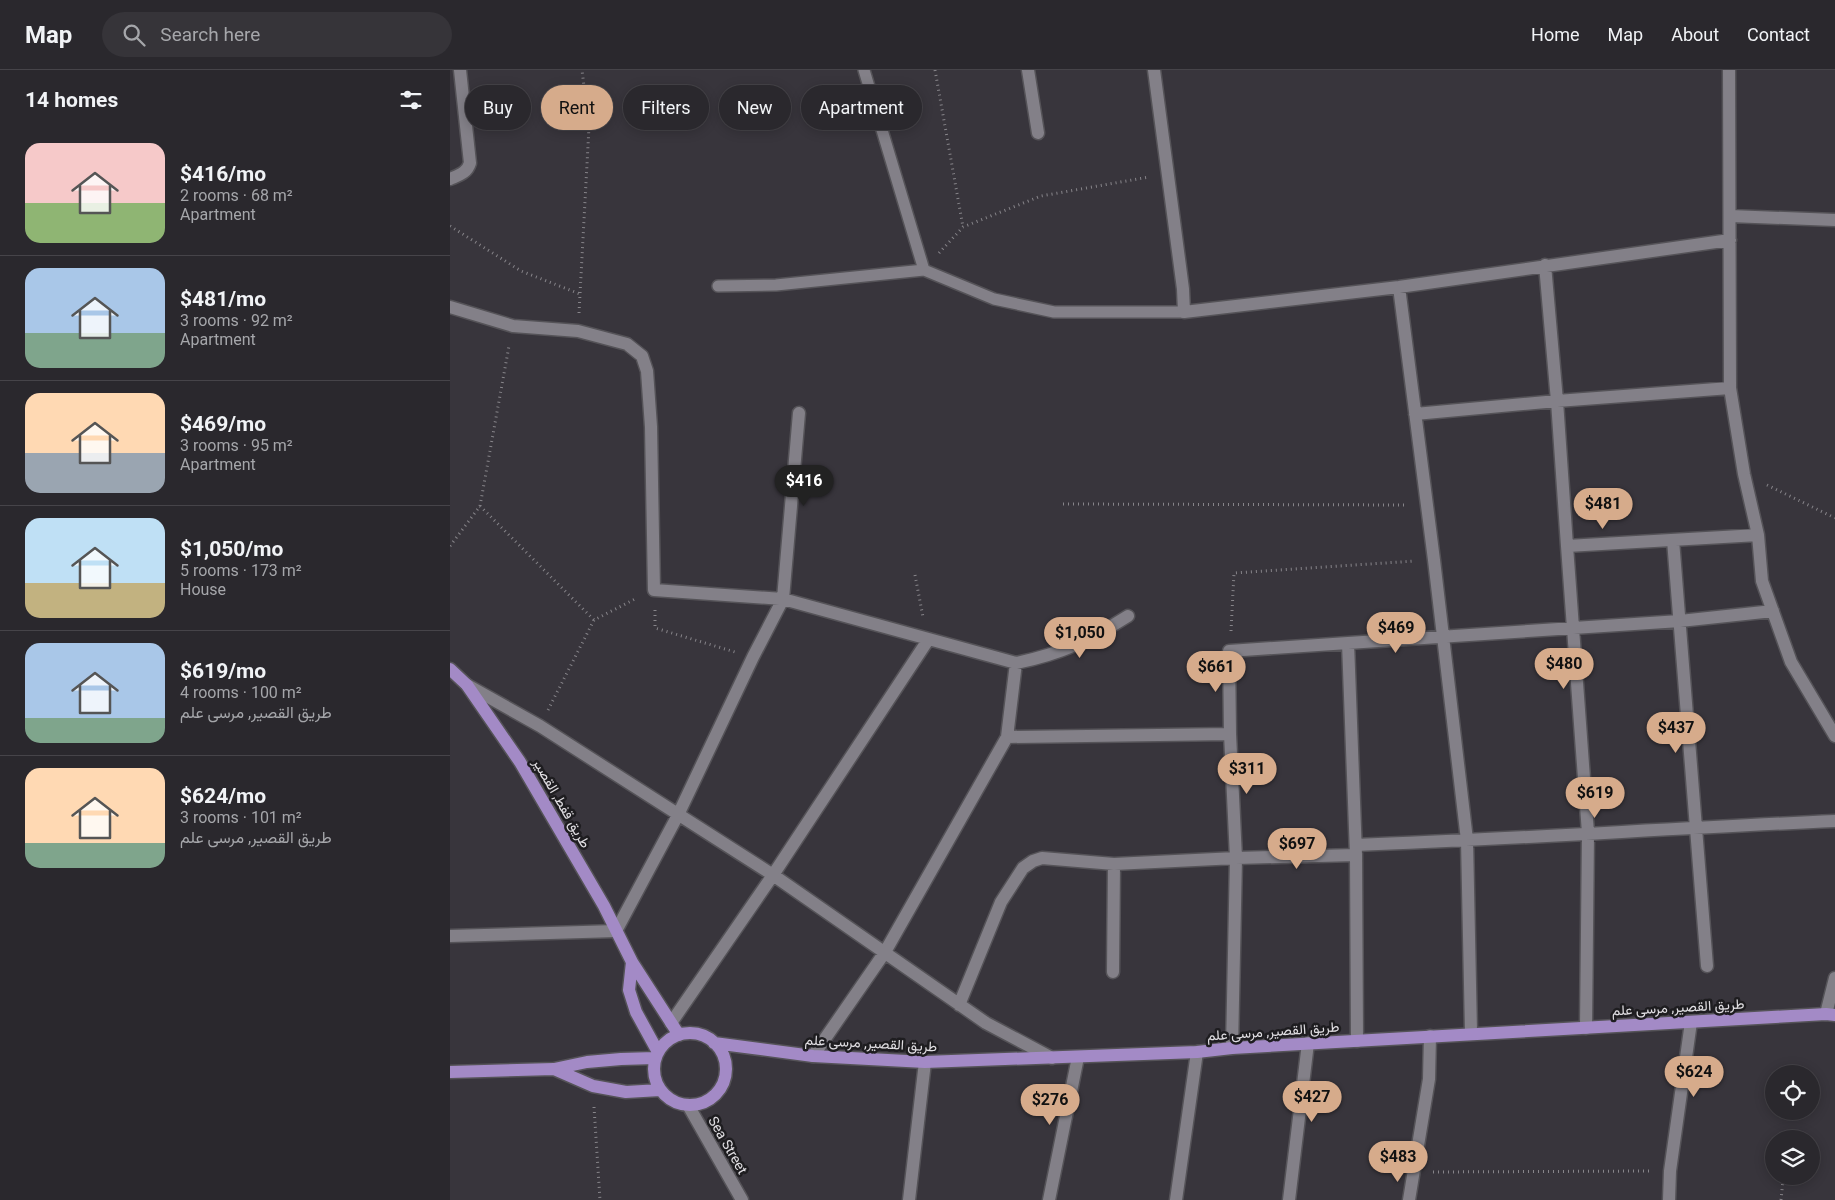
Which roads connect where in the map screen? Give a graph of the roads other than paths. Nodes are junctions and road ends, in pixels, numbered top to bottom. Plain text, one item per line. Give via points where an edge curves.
1 (460, 70) edge
2 (864, 70) edge
3 (1028, 70) edge
4 (1154, 70) edge
5 (1732, 70) edge
6 (1038, 133) dead end
7 (450, 179) edge
8 (1730, 216) junction
9 (1835, 220) edge
10 (1730, 240) junction
11 (1545, 265) junction
12 (924, 270) junction
13 (718, 286) dead end
14 (1399, 287) junction
15 (450, 307) edge
16 (1184, 312) junction
17 (1730, 388) junction
18 (1557, 401) junction
19 (799, 414) dead end
20 (1415, 414) junction
21 (1758, 535) junction
22 (1673, 540) junction
23 (1567, 546) junction
24 (783, 599) junction
25 (1773, 611) junction
26 (1128, 616) dead end
27 (1680, 621) junction
28 (1573, 628) junction
29 (1442, 638) junction
30 (928, 640) junction
31 (1348, 643) junction
32 (1016, 663) junction
33 (450, 669) edge
34 (468, 685) junction
35 (1230, 734) junction
36 (1835, 736) edge
37 (1007, 737) junction
38 (678, 815) junction
39 (1835, 821) edge
40 (1696, 827) junction
41 (1588, 833) junction
42 (1467, 840) junction
43 (1356, 850) junction
44 (1236, 858) junction
45 (1114, 864) junction
46 (773, 875) junction
47 (616, 931) junction
48 (450, 936) edge
49 (885, 952) junction
50 (632, 962) junction
51 (1707, 966) dead end
52 (1114, 972) dead end
53 (1835, 978) edge
54 (959, 1005) junction
55 (1831, 1014) edge
56 (671, 1022) junction
57 (1691, 1022) junction
58 (1586, 1028) junction
59 (1468, 1034) junction
60 (679, 1035) junction
61 (1430, 1036) junction
62 (1357, 1041) junction
63 (714, 1043) junction
64 (1308, 1044) junction
65 (1232, 1048) junction
66 (1197, 1052) junction
67 (656, 1055) junction
68 (813, 1056) junction
69 (1078, 1057) junction
70 (1052, 1058) junction
71 (925, 1062) junction
72 (554, 1069) junction
73 (450, 1072) edge
74 (660, 1090) junction
75 (688, 1105) junction
76 (742, 1200) edge
77 (909, 1200) edge
78 (1049, 1200) edge
79 (1176, 1200) edge
80 (1289, 1200) edge
81 (1409, 1200) edge
82 (1669, 1200) edge

1 - 7 street via 470,163 464,173
2 - 12 lane
3 - 6 street
4 - 16 street
5 - 8 street
8 - 9 street
8 - 10 street
10 - 11 street
10 - 17 street
11 - 14 street
11 - 18 street
12 - 13 lane via 776,285
12 - 16 lane via 994,299 1054,312
14 - 16 street
14 - 20 street
15 - 24 street via 513,326 578,331 627,344 642,356 647,371 652,427 654,590
17 - 18 street
17 - 21 street
18 - 20 street
18 - 23 street
19 - 24 street
20 - 29 street
21 - 22 street
21 - 25 street via 1762,581
22 - 23 street
22 - 27 street
23 - 28 street
24 - 30 street
24 - 38 street
25 - 27 street
25 - 36 street via 1791,662
26 - 32 street via 1099,635 1070,648
27 - 28 street
27 - 40 street
28 - 29 street
28 - 41 street
29 - 31 street
29 - 42 street
30 - 32 street
30 - 46 street
31 - 35 street via 1229,651
31 - 43 street
32 - 37 street
33 - 34 main road, طريق قفط, القصير
34 - 38 street via 540,726
34 - 47 main road, طريق قفط, القصير via 520,762
35 - 37 street
35 - 44 street
37 - 49 street
38 - 46 street
38 - 47 street
39 - 40 street
40 - 41 street
40 - 51 street
41 - 42 street
41 - 58 street
42 - 43 street
42 - 59 street via 1471,1032
43 - 44 street
43 - 62 street
44 - 45 street
44 - 65 street
45 - 52 street
45 - 54 street via 1042,858 1023,868 1000,902
46 - 49 street
46 - 56 street
47 - 48 street
47 - 50 main road, طريق قفط, القصير
49 - 54 street
49 - 68 street
50 - 56 main road, طريق قفط, القصير
50 - 67 main road via 630,990 636,1012
53 - 55 street
54 - 70 street
55 - 57 main road, طريق القصير, مرسى علم
56 - 60 main road, طريق قفط, القصير
57 - 58 main road, طريق القصير, مرسى علم
57 - 82 street via 1670,1171
58 - 59 main road, طريق القصير, مرسى علم
59 - 61 main road, طريق القصير, مرسى علم
60 - 63 main road via 691,1032
60 - 67 main road via 663,1044
61 - 62 main road, طريق القصير, مرسى علم
61 - 81 street via 1429,1079
62 - 64 main road, طريق القصير, مرسى علم
63 - 68 main road, طريق القصير, مرسى علم
63 - 75 main road via 724,1056 724,1079 717,1093
64 - 65 main road, طريق القصير, مرسى علم
64 - 80 street
65 - 66 main road, طريق القصير, مرسى علم
66 - 69 main road, طريق القصير, مرسى علم
66 - 79 street
67 - 72 main road
67 - 74 main road via 654,1071
68 - 71 main road, طريق القصير, مرسى علم
69 - 70 main road, طريق القصير, مرسى علم
69 - 78 street
70 - 71 main road, طريق القصير, مرسى علم
71 - 77 street
72 - 73 main road
72 - 74 main road via 593,1086 626,1092
74 - 75 main road via 672,1100
75 - 76 street, Sea Street

